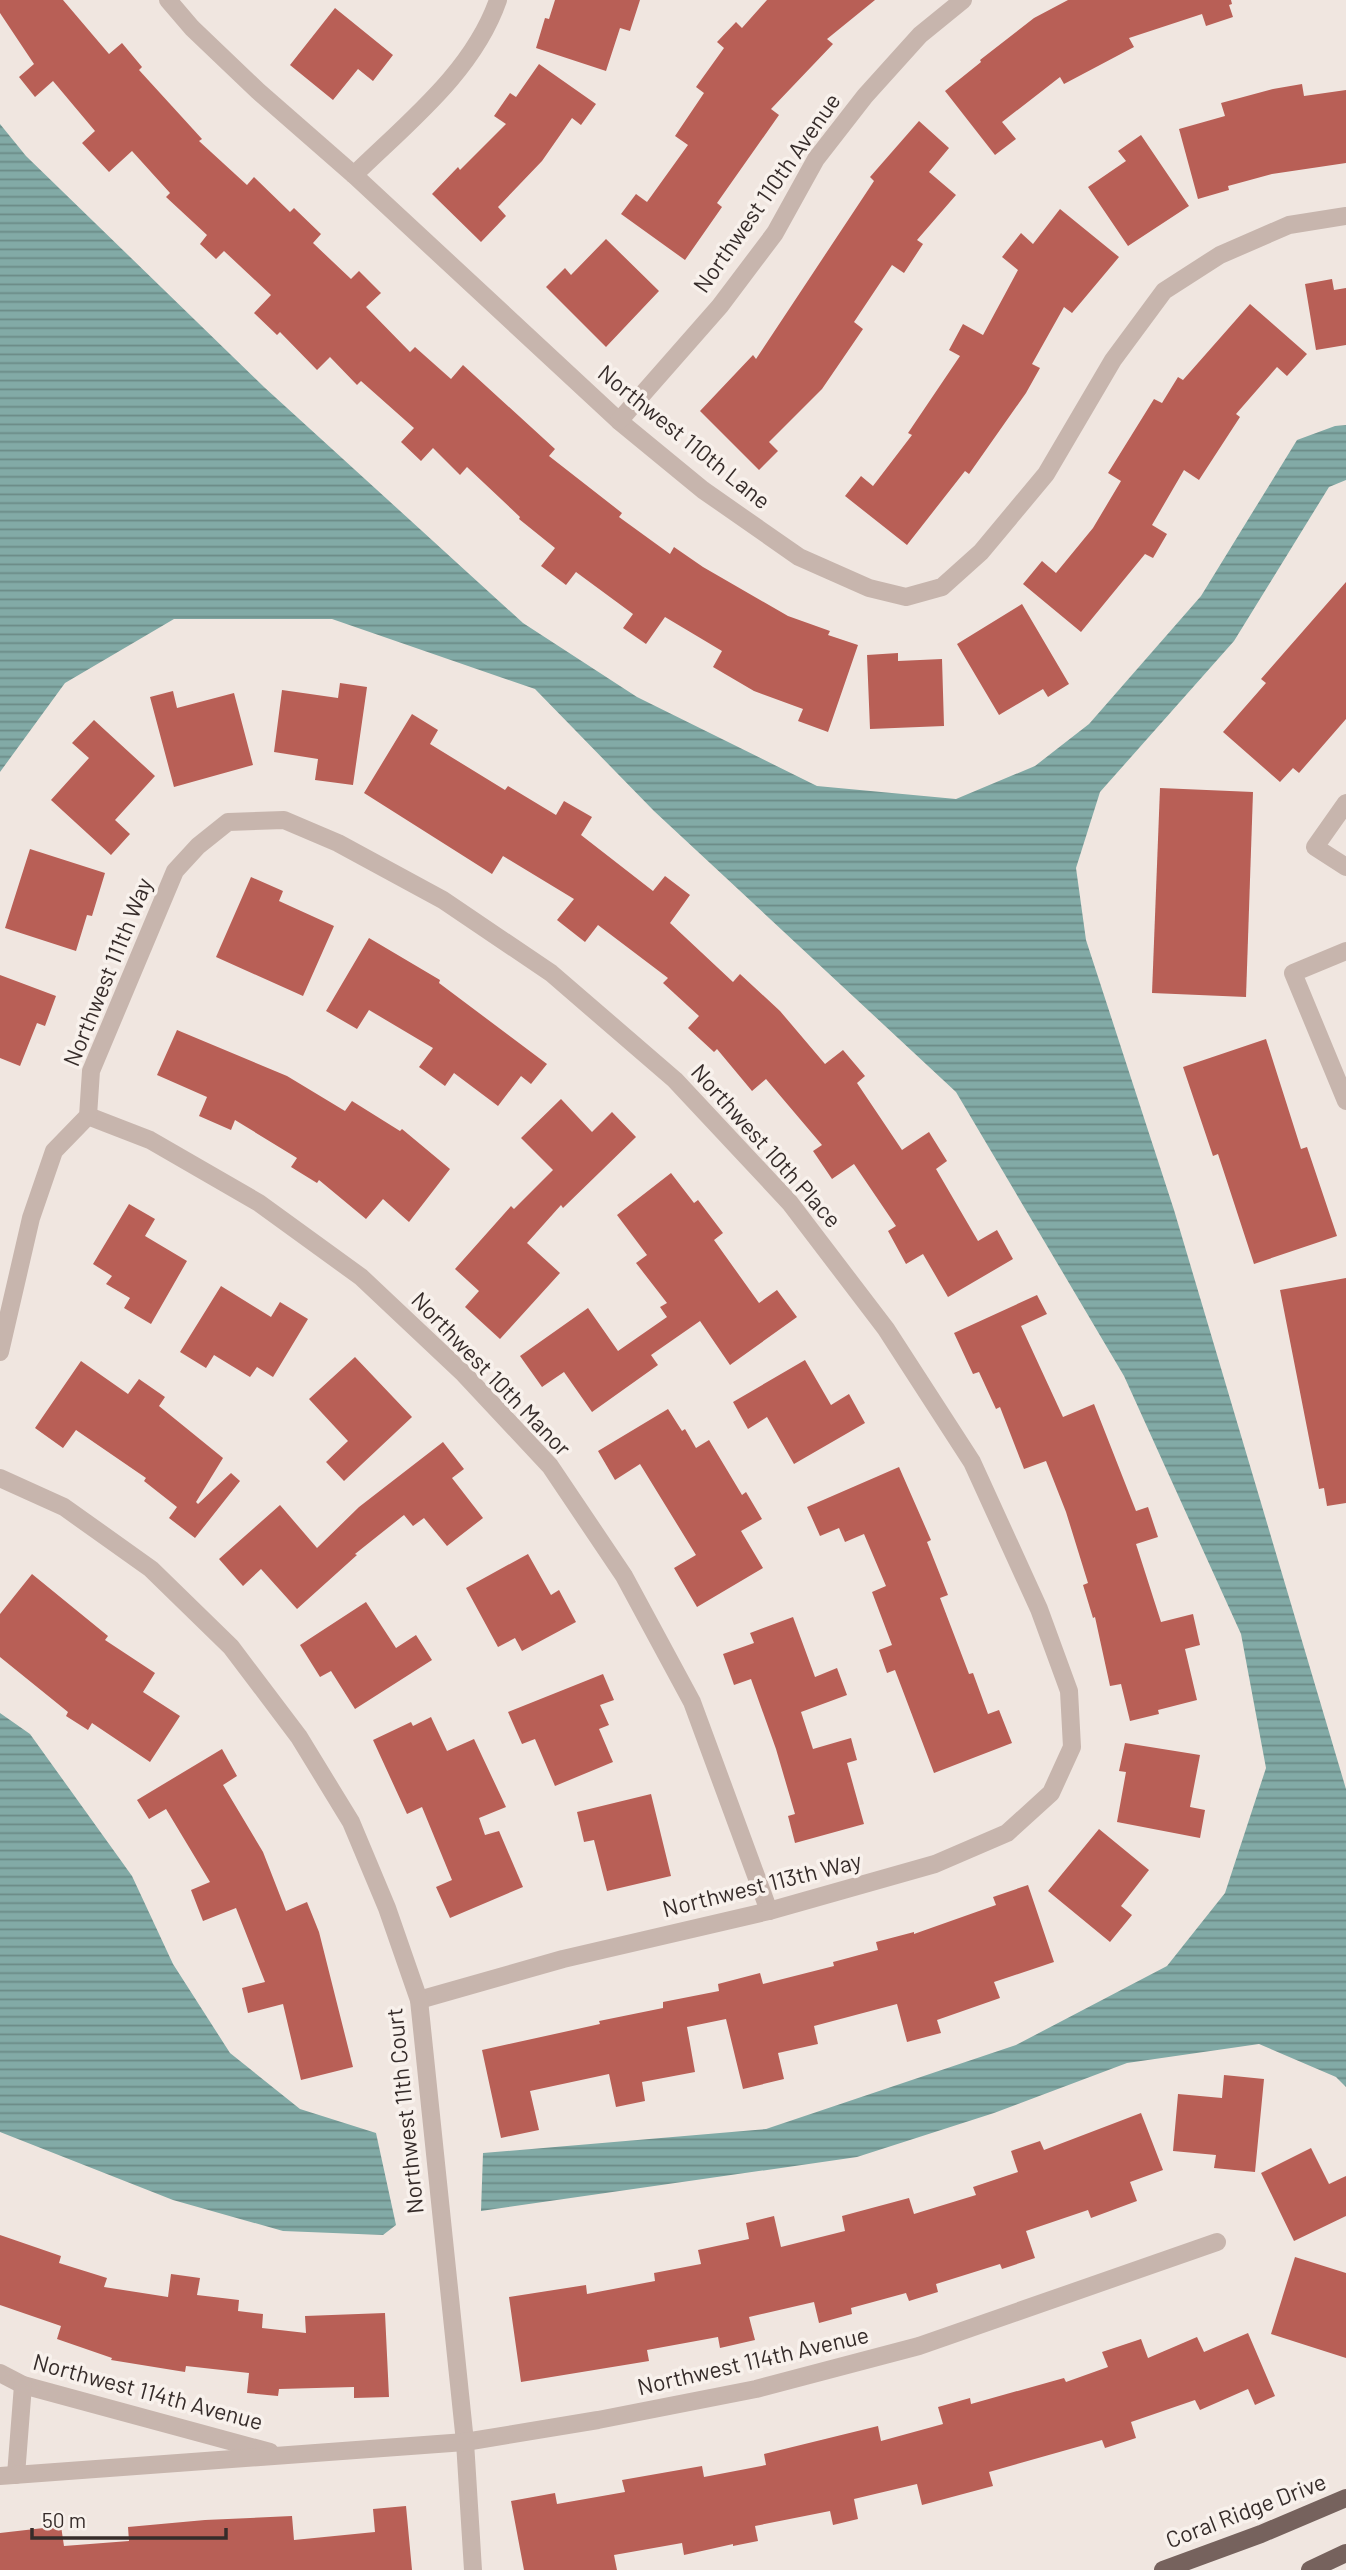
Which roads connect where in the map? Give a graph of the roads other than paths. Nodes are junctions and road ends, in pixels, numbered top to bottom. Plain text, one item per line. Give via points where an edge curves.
1 (168, 0) edge
2 (498, 0) edge
3 (963, 0) edge
4 (354, 175) junction
5 (1346, 216) edge
6 (619, 421) junction
7 (1346, 803) edge
8 (228, 822) joint
9 (1346, 867) edge
10 (1346, 951) edge
11 (1346, 1101) edge
12 (88, 1116) junction
13 (0, 1352) edge
14 (0, 1478) edge
15 (1072, 1747) joint
16 (769, 1911) junction
17 (419, 2000) junction
18 (1217, 2242) dead end
19 (0, 2373) edge
20 (23, 2385) junction
21 (465, 2442) junction
22 (284, 2455) junction
23 (8, 2475) edge
24 (1346, 2498) edge
25 (1346, 2553) edge
26 (473, 2570) edge
27 (1163, 2570) edge
28 (1310, 2570) edge

1 - 4 street, Northwest 110th Lane via 258,91
2 - 4 street via 462,68
3 - 6 street, Northwest 110th Avenue via 920,35 865,96 816,159 775,233 720,306
4 - 6 street, Northwest 110th Lane
5 - 6 street, Northwest 110th Lane via 1289,225 1220,255 1164,291 1114,360 1046,474 981,552 942,587 906,597 869,588 799,557 703,491
7 - 9 street via 1315,847
8 - 12 street, Northwest 111th Way via 175,871 91,1071
8 - 15 street, Northwest 10th Place via 284,820 338,843 443,900 551,973 675,1080 790,1203 886,1329 972,1462 1039,1609 1069,1691
10 - 11 street via 1293,974
12 - 13 street via 54,1151 31,1218
12 - 16 street, Northwest 10th Manor via 150,1140 259,1203 360,1277 464,1374 550,1466 624,1576 692,1702
14 - 17 street, Northwest 11th Court via 64,1507 151,1569 231,1647 299,1737 351,1822
15 - 16 street, Northwest 113th Way via 1051,1793 1007,1833 935,1864
16 - 17 street, Northwest 113th Way via 563,1959
17 - 21 street, Northwest 11th Court
18 - 21 street, Northwest 114th Avenue via 894,2353 757,2389
19 - 20 street, Northwest 114th Avenue
20 - 22 street, Northwest 114th Avenue
20 - 23 street
21 - 22 street, Northwest 114th Avenue
21 - 26 street, Northwest 11th Court
22 - 23 street, Northwest 114th Avenue
24 - 27 main road, Coral Ridge Drive
25 - 28 main road

